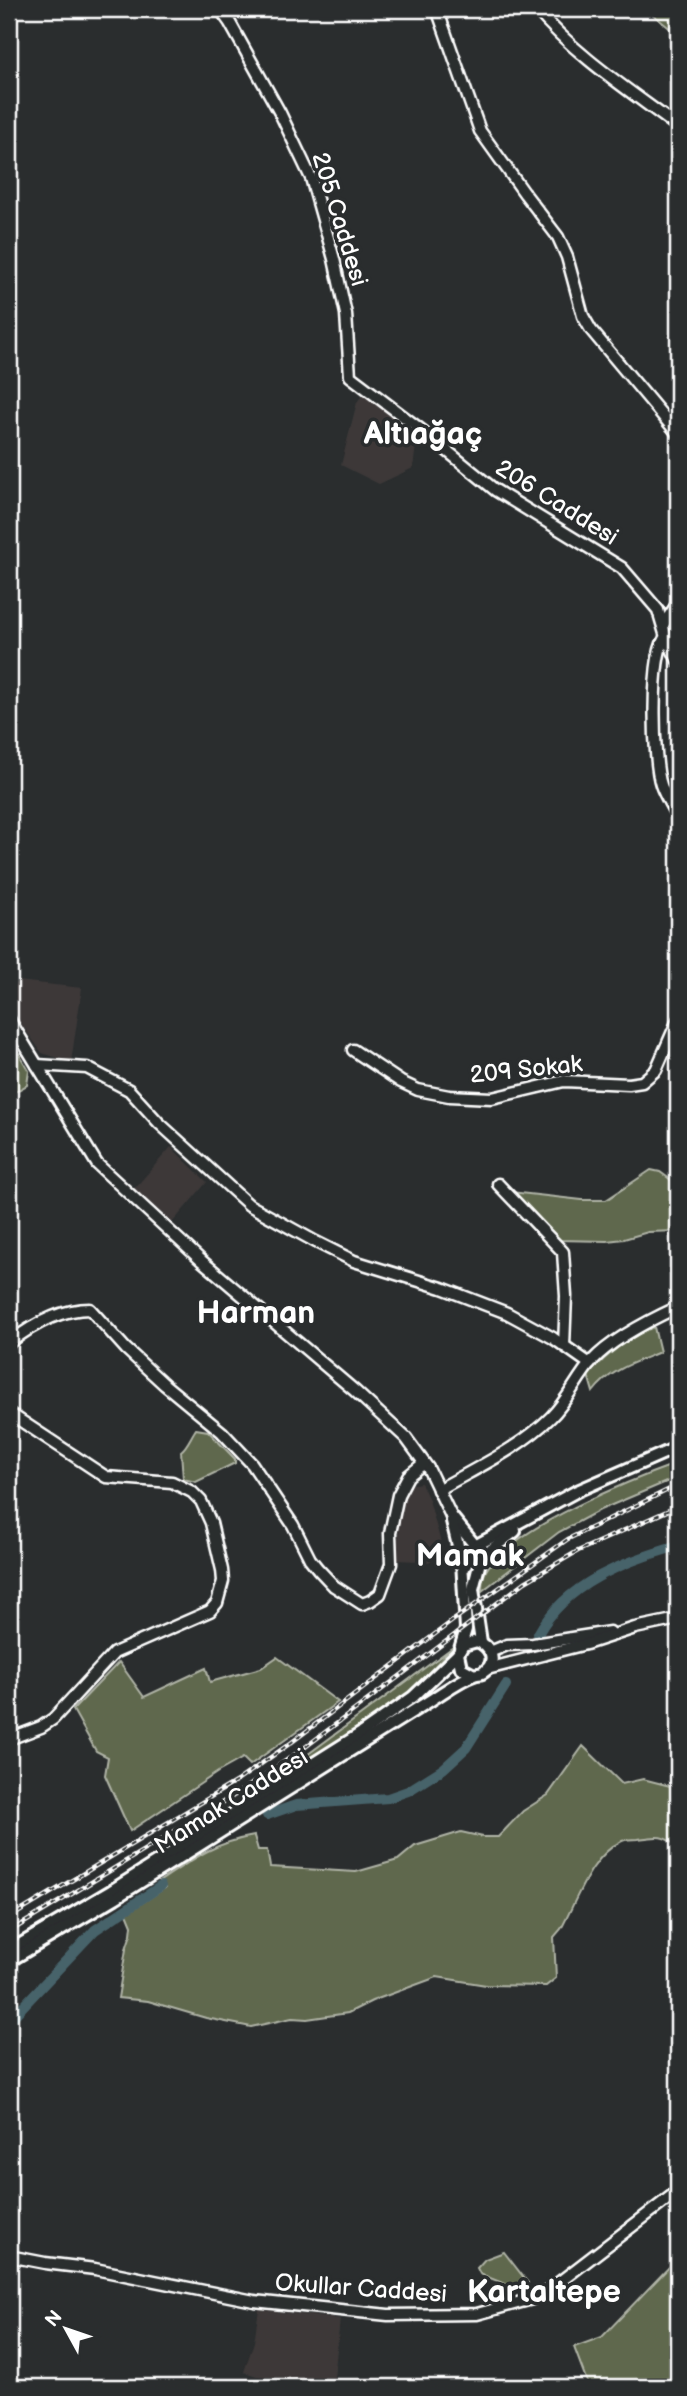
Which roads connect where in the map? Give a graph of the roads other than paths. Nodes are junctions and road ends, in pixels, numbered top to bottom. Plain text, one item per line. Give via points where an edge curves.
1 (220, 9) edge
2 (437, 9) edge
3 (536, 9) edge
4 (678, 127) edge
5 (350, 376) joint
6 (678, 434) edge
7 (678, 603) edge
8 (663, 625) junction
9 (666, 637) junction
10 (678, 661) edge
11 (678, 819) edge
12 (9, 1019) edge
13 (678, 1020) edge
14 (354, 1050) dead end
15 (37, 1065) junction
16 (498, 1184) dead end
17 (678, 1307) edge
18 (9, 1343) edge
19 (564, 1346) junction
20 (590, 1364) junction
21 (9, 1413) edge
22 (678, 1447) edge
23 (678, 1454) edge
24 (424, 1463) junction
25 (438, 1490) junction
26 (451, 1516) junction
27 (474, 1546) junction
28 (481, 1559) junction
29 (461, 1560) junction
30 (678, 1619) edge
31 (635, 1628) junction
32 (481, 1642) junction
33 (459, 1652) junction
34 (491, 1652) junction
35 (487, 1669) junction
36 (474, 1675) junction
37 (9, 1739) edge
38 (9, 1951) edge
39 (9, 1961) edge
40 (678, 2192) edge
41 (9, 2256) edge

1 - 5 street, 205 Caddesi via 312,178 343,303
2 - 6 street via 480,131 558,237 583,316
3 - 4 street via 582,55
5 - 8 street, 206 Caddesi via 495,490 622,568 658,610
7 - 8 street
8 - 9 street, 206 Caddesi
9 - 10 street, 206 Caddesi
9 - 11 street via 658,653 654,729 660,784
12 - 15 street
13 - 14 street, 209 Sokak via 656,1070 642,1082 564,1081 492,1098 418,1090
15 - 19 street via 87,1068 129,1090 249,1206 316,1242 354,1261 507,1313
15 - 24 street via 97,1164 355,1391 406,1438
16 - 19 street via 563,1252
17 - 20 street via 626,1334
18 - 24 street via 43,1322 90,1309 126,1349 222,1432 257,1470 310,1559 334,1586 362,1604 380,1594 391,1564 390,1533 398,1495 408,1476
19 - 20 street
20 - 25 street via 551,1418 523,1440
21 - 37 street via 106,1477 172,1482 192,1492 211,1523 223,1581 210,1611 114,1653 53,1719
22 - 27 main road via 577,1491
23 - 28 main road via 553,1509 509,1535
24 - 25 street
25 - 26 street
26 - 27 main road
26 - 29 main road
27 - 28 main road
27 - 29 main road via 464,1548
28 - 29 main road via 471,1566
28 - 32 main road via 473,1588
29 - 33 main road via 466,1629
30 - 31 street
31 - 34 street via 507,1645
31 - 35 street
32 - 33 main road via 468,1642
32 - 34 main road
33 - 36 main road via 461,1668
33 - 38 main road, Mamak Caddesi via 413,1697 360,1734
34 - 35 main road
35 - 36 main road
36 - 39 main road, Mamak Caddesi
40 - 41 street, Okullar Caddesi via 532,2300 477,2314 388,2315 254,2301

